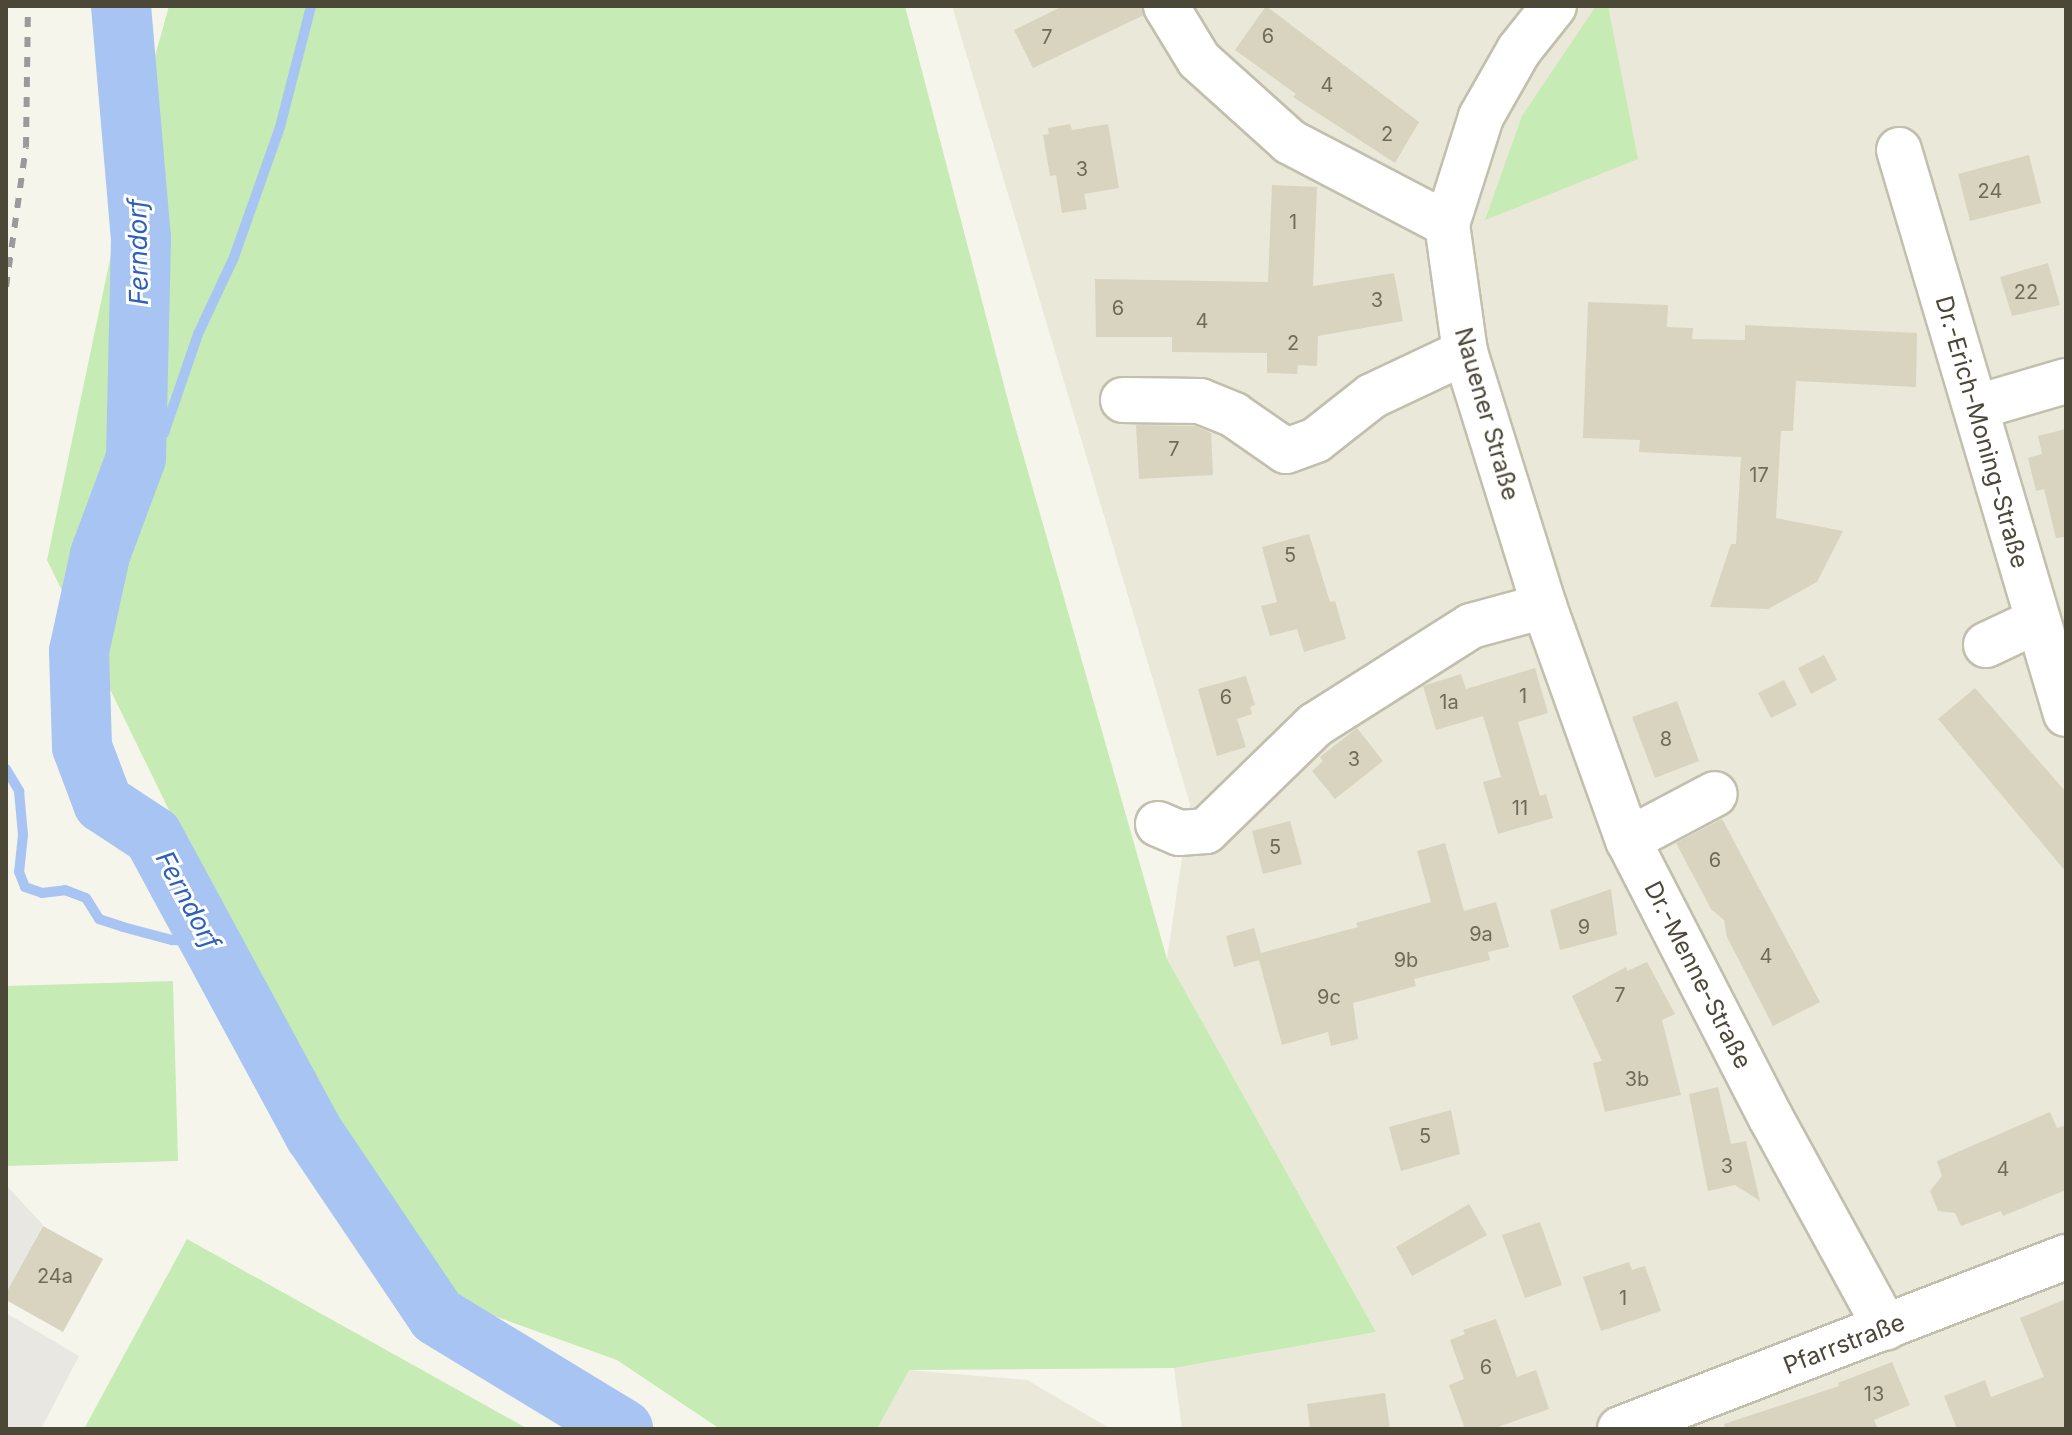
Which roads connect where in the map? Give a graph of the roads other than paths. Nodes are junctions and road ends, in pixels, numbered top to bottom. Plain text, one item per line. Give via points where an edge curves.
1 (1166, 6) edge
2 (1554, 6) edge
3 (1899, 150) dead end
4 (1447, 224) junction
5 (1465, 352) junction
6 (2066, 381) edge
7 (1123, 400) dead end
8 (1977, 407) junction
9 (1544, 606) junction
10 (2037, 621) junction
11 (1986, 645) dead end
12 (2063, 699) edge
13 (1715, 794) dead end
14 (1158, 824) dead end
15 (1628, 840) junction
16 (2066, 1257) edge
17 (1886, 1328) junction
18 (1620, 1429) edge

1 - 4 street via 1199,60 1290,142
2 - 4 street, Nauener Straße via 1519,50 1481,117
3 - 8 street, Dr.-Erich-Moning-Straße
4 - 5 street, Nauener Straße
5 - 7 street via 1372,396 1316,440 1286,451 1234,415 1200,401
5 - 9 street, Nauener Straße
6 - 8 street
8 - 10 street, Dr.-Erich-Moning-Straße
9 - 14 street via 1471,626 1315,725 1206,831 1179,833
9 - 15 street, Dr.-Menne-Straße
10 - 11 street
10 - 12 street, Dr.-Erich-Moning-Straße
13 - 15 street
15 - 17 street, Dr.-Menne-Straße
16 - 17 street, Pfarrstraße
17 - 18 street, Pfarrstraße

